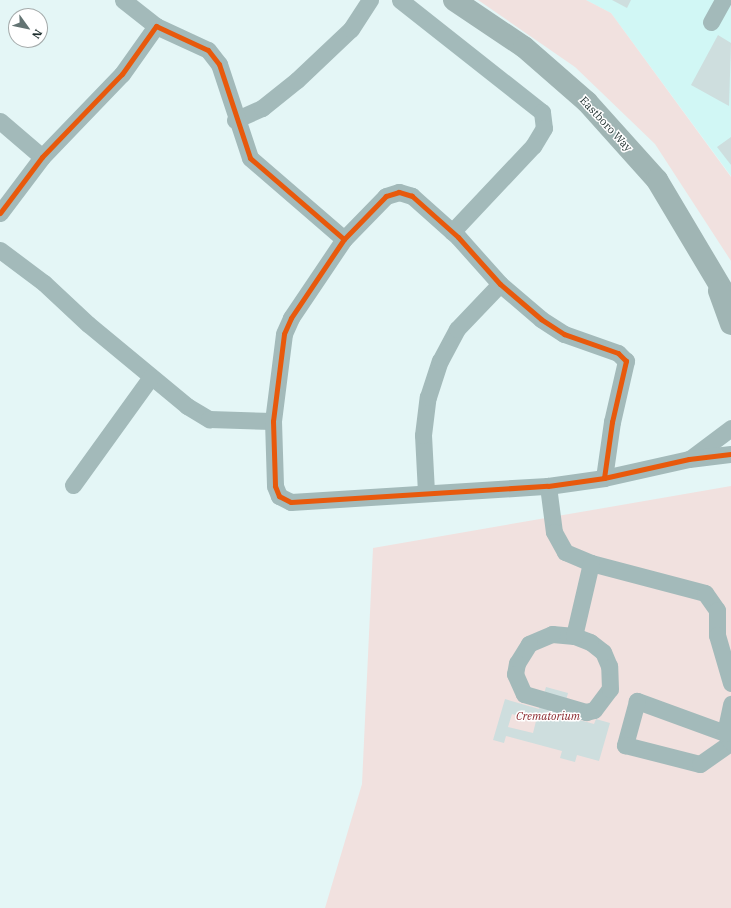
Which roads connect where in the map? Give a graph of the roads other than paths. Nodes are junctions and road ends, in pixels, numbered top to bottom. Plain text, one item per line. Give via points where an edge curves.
1 (123, 0) edge
2 (370, 0) edge
3 (400, 0) edge
4 (454, 0) edge
5 (724, 0) edge
6 (711, 22) dead end
7 (156, 26) junction
8 (235, 120) junction
9 (0, 121) edge
10 (42, 157) junction
11 (0, 213) edge
12 (452, 232) junction
13 (344, 239) junction
14 (0, 250) edge
15 (500, 284) junction
16 (717, 284) junction
17 (731, 304) edge
18 (731, 324) edge
19 (151, 377) junction
20 (273, 420) junction
21 (731, 428) edge
22 (731, 454) edge
23 (689, 459) junction
24 (604, 478) junction
25 (73, 485) dead end
26 (548, 486) junction
27 (426, 492) junction
28 (591, 563) junction
29 (574, 636) junction
30 (731, 683) edge
31 (731, 704) edge
32 (729, 740) edge

1 - 7 street
2 - 8 street via 352,29 297,80 262,108
3 - 12 street via 542,112 544,128 533,146
4 - 16 main road, Eastboro Way via 524,47 587,102 657,180
5 - 6 street
7 - 8 street via 208,50 219,64
7 - 10 street via 122,74
8 - 13 street via 250,158
9 - 10 street
10 - 11 street
12 - 13 street via 412,196 399,192 386,196
12 - 15 street
13 - 20 street via 291,318 284,334
14 - 19 street via 44,283
15 - 24 street via 564,334 618,353 626,361 612,422
15 - 27 street via 457,329 440,361 428,397 423,435
16 - 17 main road, Eastboro Way
16 - 18 main road, Eastboro Way
19 - 20 street via 187,406 209,419
19 - 25 street
20 - 27 street via 275,486 280,496 291,502
21 - 23 street
22 - 23 street
23 - 24 street
24 - 26 street
26 - 27 street
26 - 28 street via 554,532 565,552
28 - 29 street
28 - 30 street via 705,594 717,610 717,636
29 - 29 street via 590,642 603,652 609,666 610,689 602,702 586,712 524,694 515,674 517,663 529,644 552,634
31 - 32 street
32 - 32 street via 637,701 625,745 700,764

